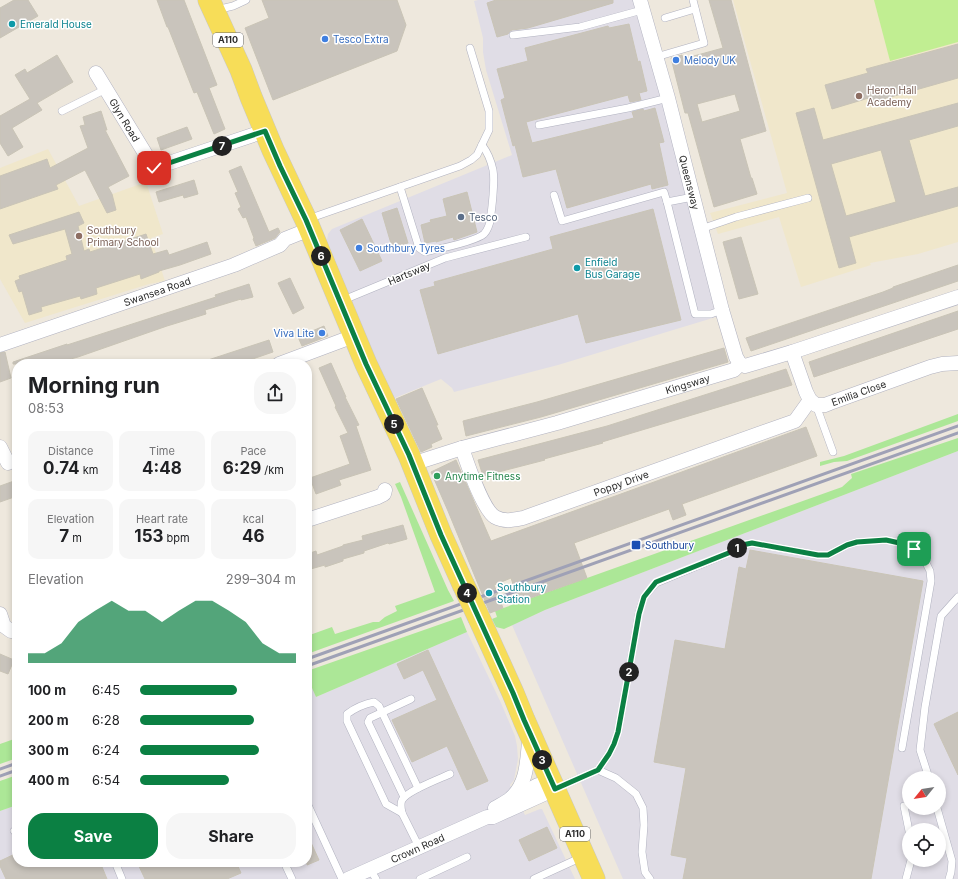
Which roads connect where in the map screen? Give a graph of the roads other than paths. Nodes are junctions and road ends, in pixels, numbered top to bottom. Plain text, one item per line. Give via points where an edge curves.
1 (246, 0) edge
2 (693, 0) edge
3 (211, 5) edge
4 (641, 5) edge
5 (695, 9) junction
6 (665, 18) dead end
7 (513, 35) dead end
8 (470, 48) dead end
9 (656, 57) junction
10 (96, 73) dead end
11 (106, 89) junction
12 (668, 98) junction
13 (62, 111) dead end
14 (539, 126) dead end
15 (265, 131) junction
16 (482, 145) junction
17 (400, 187) junction
18 (554, 195) dead end
19 (693, 197) junction
20 (808, 198) dead end
21 (667, 202) junction
22 (308, 224) junction
23 (701, 229) junction
24 (526, 238) dead end
25 (958, 297) edge
26 (341, 302) junction
27 (722, 310) junction
28 (354, 336) junction
29 (0, 345) edge
30 (792, 352) junction
31 (292, 359) edge
32 (958, 363) edge
33 (740, 364) junction
34 (813, 402) junction
35 (0, 447) edge
36 (462, 448) junction
37 (833, 452) dead end
38 (8, 463) edge
39 (412, 464) junction
40 (385, 490) dead end
41 (312, 518) edge
42 (958, 597) edge
43 (0, 614) edge
44 (12, 631) edge
45 (410, 699) dead end
46 (382, 712) junction
47 (527, 726) junction
48 (902, 748) dead end
49 (598, 770) junction
50 (927, 771) edge
51 (450, 774) dead end
52 (418, 788) junction
53 (555, 789) junction
54 (404, 797) junction
55 (511, 798) junction
56 (402, 813) junction
57 (312, 815) edge
58 (940, 815) edge
59 (487, 817) junction
60 (419, 847) junction
61 (584, 856) junction
62 (467, 857) dead end
63 (117, 867) edge
64 (286, 867) edge
65 (909, 867) edge
66 (373, 874) edge
67 (122, 879) edge
68 (292, 879) edge
69 (342, 879) edge
70 (348, 879) edge
71 (420, 879) edge
72 (534, 879) edge
73 (594, 879) edge
74 (650, 879) edge
75 (906, 879) edge
76 (949, 879) edge

1 - 3 lane via 233,6
2 - 5 lane
3 - 15 main road, A110 via 242,70
4 - 7 lane via 580,27
4 - 9 street, Queensway
5 - 6 lane
5 - 9 lane via 704,43
8 - 16 lane via 489,111 489,130
9 - 12 street, Queensway
10 - 11 street, Glyn Road
11 - 13 lane
11 - 15 street, Glyn Road via 154,168
12 - 14 lane
12 - 19 street, Queensway
15 - 22 main road, A110
16 - 17 lane via 477,156 465,163
16 - 17 lane via 489,156 493,172 493,194 490,221 485,233 478,238 425,252 420,248
17 - 22 lane
18 - 21 lane via 562,221 664,192
19 - 21 lane
19 - 23 street, Queensway
20 - 23 lane
21 - 27 lane via 695,314 711,314
22 - 26 main road, A110
22 - 29 street, Swansea Road via 280,245 234,265
23 - 27 street, Queensway
24 - 26 lane, Hartsway via 445,258
25 - 30 street, Kingsway
26 - 28 main road, A110
27 - 33 street, Queensway
28 - 31 street
28 - 39 main road, A110
30 - 33 street, Kingsway via 745,366
30 - 34 street via 806,392
32 - 34 street, Emilia Close via 930,367 824,405
33 - 36 street, Kingsway via 734,370 557,423
34 - 36 street, Poppy Drive via 795,421 523,518 507,521 495,517 484,504
34 - 37 lane
35 - 38 street
36 - 39 street, Kingsway
39 - 47 main road, A110, bridge
40 - 41 street via 384,494 378,497
42 - 50 lane via 940,616 920,750
43 - 44 street via 4,626
45 - 46 lane
46 - 52 lane
46 - 54 lane via 370,718 368,722
46 - 56 lane via 374,702 367,703 347,714 347,721 386,804
47 - 53 main road, A110
47 - 55 street, Crown Road via 527,768 519,789
48 - 49 lane via 931,581 930,571 923,557 904,544 886,540 857,542 828,555 752,543 656,582 644,597 618,732 609,754
49 - 53 lane
49 - 74 lane via 616,778 636,794 643,808 642,852 645,872
51 - 52 lane
52 - 54 lane
53 - 55 street, Crown Road via 538,785
53 - 59 street, Crown Road via 493,817
53 - 61 main road, A110
54 - 56 lane via 401,801
55 - 59 street, Crown Road via 491,811
56 - 60 lane
57 - 69 lane
58 - 76 lane via 952,862
59 - 60 street, Crown Road
60 - 66 street, Crown Road
61 - 72 lane
61 - 73 main road, A110
62 - 71 lane
63 - 67 lane
64 - 68 lane
65 - 75 lane
66 - 70 street, Crown Road

